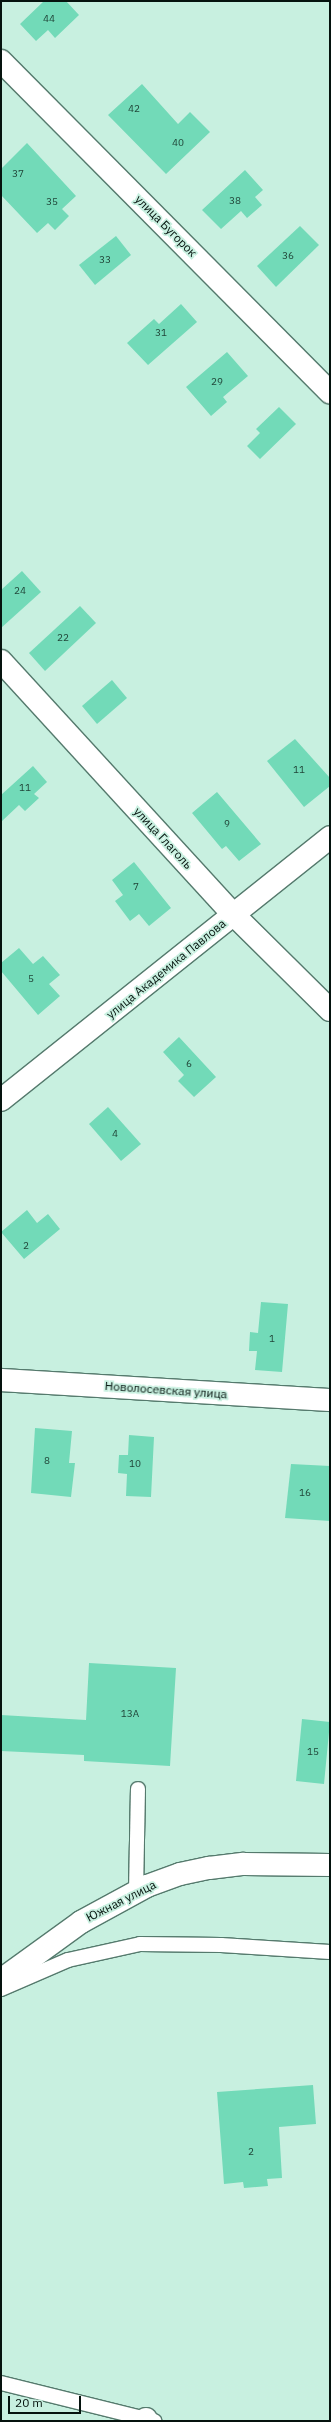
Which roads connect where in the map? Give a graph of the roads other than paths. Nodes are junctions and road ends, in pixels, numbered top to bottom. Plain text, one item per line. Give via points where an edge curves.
1 (1, 61) edge
2 (330, 392) edge
3 (1, 661) edge
4 (330, 837) edge
5 (234, 914) junction
6 (330, 1010) edge
7 (1, 1100) edge
8 (1, 1380) edge
9 (330, 1400) edge
10 (138, 1789) dead end
11 (330, 1865) edge
12 (136, 1892) junction
13 (330, 1952) edge
14 (1, 1980) edge
15 (1, 1989) edge
16 (1, 2383) edge
17 (149, 2420) edge

1 - 2 street, улица Бугорок
3 - 5 street, улица Глаголь
4 - 5 street, улица Академика Павлова
5 - 6 street, улица Глаголь
5 - 7 street, улица Академика Павлова
8 - 9 street, Новолосевская улица
10 - 12 lane
11 - 12 street, Южная улица via 289,1863 208,1868 180,1874
12 - 14 street, Южная улица via 81,1922
13 - 15 lane via 221,1944 140,1944 68,1960
16 - 17 lane

